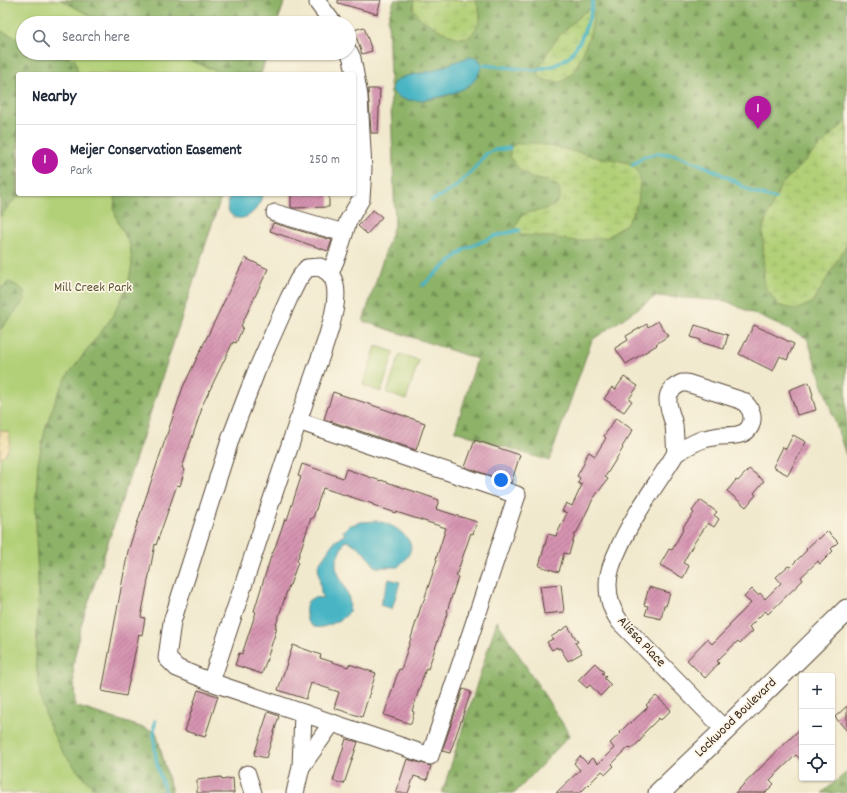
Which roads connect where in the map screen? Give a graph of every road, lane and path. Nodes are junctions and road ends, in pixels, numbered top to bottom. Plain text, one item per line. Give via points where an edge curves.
1 (318, 0) edge
2 (328, 16) edge
3 (352, 60) edge
4 (355, 72) edge
5 (356, 80) edge
6 (275, 213) dead end
7 (344, 233) junction
8 (330, 273) junction
9 (298, 421) junction
10 (676, 453) junction
11 (847, 610) edge
12 (211, 682) junction
13 (303, 713) junction
14 (332, 723) junction
15 (725, 730) junction
16 (301, 767) junction
17 (247, 774) dead end
18 (253, 793) edge
19 (295, 793) edge
20 (659, 793) edge

1 - 2 street
3 - 4 street
5 - 7 street via 363,169 361,199
6 - 7 street
7 - 8 street
8 - 9 street via 335,284 334,312
8 - 12 street via 320,267 307,268 289,298 231,437 172,622 167,658 177,668
9 - 12 street
9 - 14 street via 517,495 430,756
10 - 10 street, Alissa Place via 675,431 668,405 668,397 676,386 687,383 743,401 752,412 748,430 741,434 705,439
10 - 15 street, Alissa Place via 622,539 610,570 609,596 612,609 620,622
11 - 15 main road, Lockwood Boulevard
12 - 13 street
13 - 14 street
13 - 16 street
14 - 16 street
15 - 20 main road, Lockwood Boulevard
16 - 19 street
17 - 18 street

